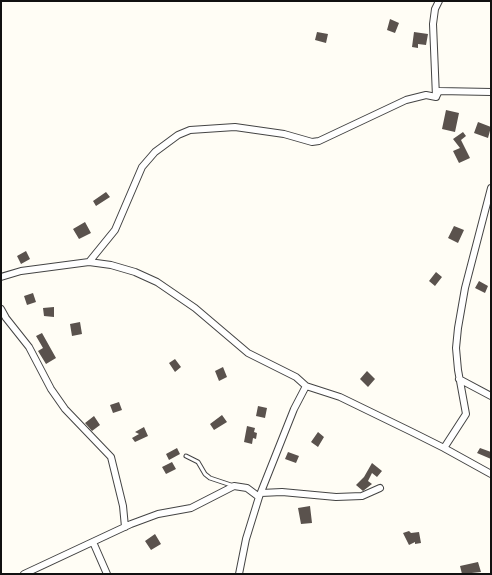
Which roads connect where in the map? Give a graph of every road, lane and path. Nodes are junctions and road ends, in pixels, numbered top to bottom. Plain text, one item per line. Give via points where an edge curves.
1 (439, 1) edge
2 (491, 92) edge
3 (436, 97) junction
4 (491, 188) edge
5 (89, 262) junction
6 (1, 277) edge
7 (1, 309) edge
8 (459, 379) junction
9 (306, 386) junction
10 (491, 396) edge
11 (444, 448) junction
12 (186, 456) dead end
13 (491, 474) edge
14 (234, 486) junction
15 (380, 488) dead end
16 (260, 495) junction
17 (126, 527) junction
18 (93, 542) junction
19 (24, 574) edge
20 (107, 574) edge
21 (239, 574) edge

1 - 3 street via 433,24
2 - 3 street via 439,91
3 - 5 street via 426,95 406,100 319,141 312,142 284,134 235,127 190,130 178,134 155,152 142,167 114,230
4 - 8 street via 465,288 458,328 456,348
5 - 6 street via 21,271
5 - 9 street via 123,268 157,282 195,308 242,349 296,377
7 - 17 street via 29,347 51,389 65,409 111,457
8 - 10 street
8 - 11 street via 466,414
9 - 11 street via 340,397
9 - 16 street via 294,409
11 - 13 street
12 - 14 lane via 198,462 210,478
14 - 16 street via 247,488
14 - 17 street via 191,508 158,514
15 - 16 street via 362,496 336,497 282,492
16 - 21 street via 246,539
17 - 18 street
18 - 19 street
18 - 20 street

